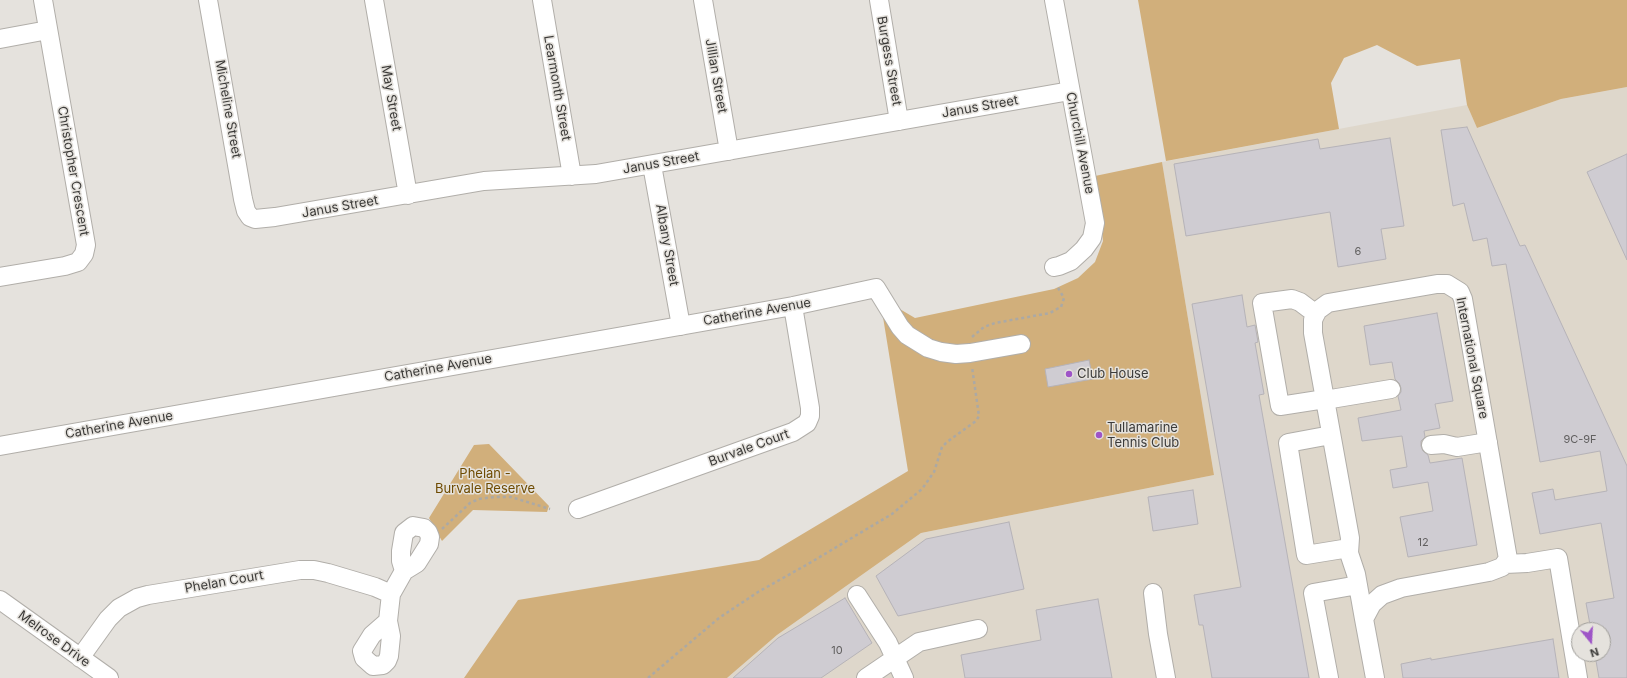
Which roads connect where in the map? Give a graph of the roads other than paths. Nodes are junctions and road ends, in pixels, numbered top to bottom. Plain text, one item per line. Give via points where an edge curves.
1 (43, 0) edge
2 (208, 0) edge
3 (374, 0) edge
4 (542, 0) edge
5 (703, 0) edge
6 (879, 0) edge
7 (1054, 0) edge
8 (48, 30) junction
9 (0, 39) edge
10 (1070, 91) junction
11 (899, 121) junction
12 (729, 151) junction
13 (652, 165) junction
14 (572, 176) junction
15 (408, 195) junction
16 (250, 217) joint
17 (1054, 266) dead end
18 (0, 277) edge
19 (793, 306) junction
20 (1316, 314) junction
21 (681, 326) junction
22 (1021, 344) dead end
23 (1391, 389) dead end
24 (1325, 399) junction
25 (1331, 435) junction
26 (1488, 442) junction
27 (1431, 445) dead end
28 (0, 446) edge
29 (578, 509) dead end
30 (1349, 548) junction
31 (1505, 564) junction
32 (404, 571) dead end
33 (1357, 580) junction
34 (1401, 588) junction
35 (1153, 593) dead end
36 (391, 594) junction
37 (857, 595) dead end
38 (0, 600) edge
39 (1364, 619) junction
40 (388, 621) dead end
41 (978, 629) dead end
42 (80, 658) junction
43 (894, 658) junction
44 (109, 678) edge
45 (866, 678) edge
46 (904, 678) edge
47 (1166, 678) edge
48 (1329, 678) edge
49 (1375, 678) edge
50 (1578, 678) edge

1 - 8 street, Christopher Crescent
2 - 16 street, Micheline Street via 243,199
3 - 15 street, May Street
4 - 14 street, Learmonth Street
5 - 12 street, Jillian Street
6 - 11 street, Burgess Street
7 - 10 street, Churchill Avenue
8 - 9 street
8 - 18 street, Christopher Crescent via 86,245 84,254 78,262
10 - 11 street, Janus Street
10 - 17 street, Churchill Avenue via 1095,223 1092,238 1084,249 1071,260
11 - 12 street, Janus Street
12 - 13 street, Janus Street
13 - 14 street, Janus Street
13 - 21 street, Albany Street
14 - 15 street, Janus Street via 484,181
15 - 16 street, Janus Street via 261,220
19 - 21 street, Catherine Avenue
19 - 22 street, Catherine Avenue via 876,288 900,327 917,342 941,352 970,353
19 - 29 street, Burvale Court via 810,408 807,423 793,432
20 - 24 street via 1313,320 1313,333
20 - 24 street via 1292,299 1262,303 1280,406
20 - 26 street, International Square via 1328,303 1437,284 1454,287 1460,292 1464,303
21 - 28 street, Catherine Avenue
23 - 24 street
24 - 25 street
25 - 30 street via 1350,538
25 - 30 street via 1288,443 1306,555
26 - 27 street via 1457,447
26 - 31 street, International Square via 1508,553
30 - 33 street
31 - 34 street via 1490,572
31 - 50 street via 1558,558
32 - 36 street
33 - 34 street via 1376,586
33 - 39 street
33 - 48 street via 1313,593
34 - 39 street via 1382,595 1372,604
35 - 47 street
36 - 40 street
36 - 42 street, Phelan Court via 328,573 300,570 148,595 119,608
37 - 43 street via 888,643
38 - 42 street, Melrose Drive
39 - 49 street
41 - 43 street via 919,642
42 - 44 street, Melrose Drive
43 - 45 street
43 - 46 street

